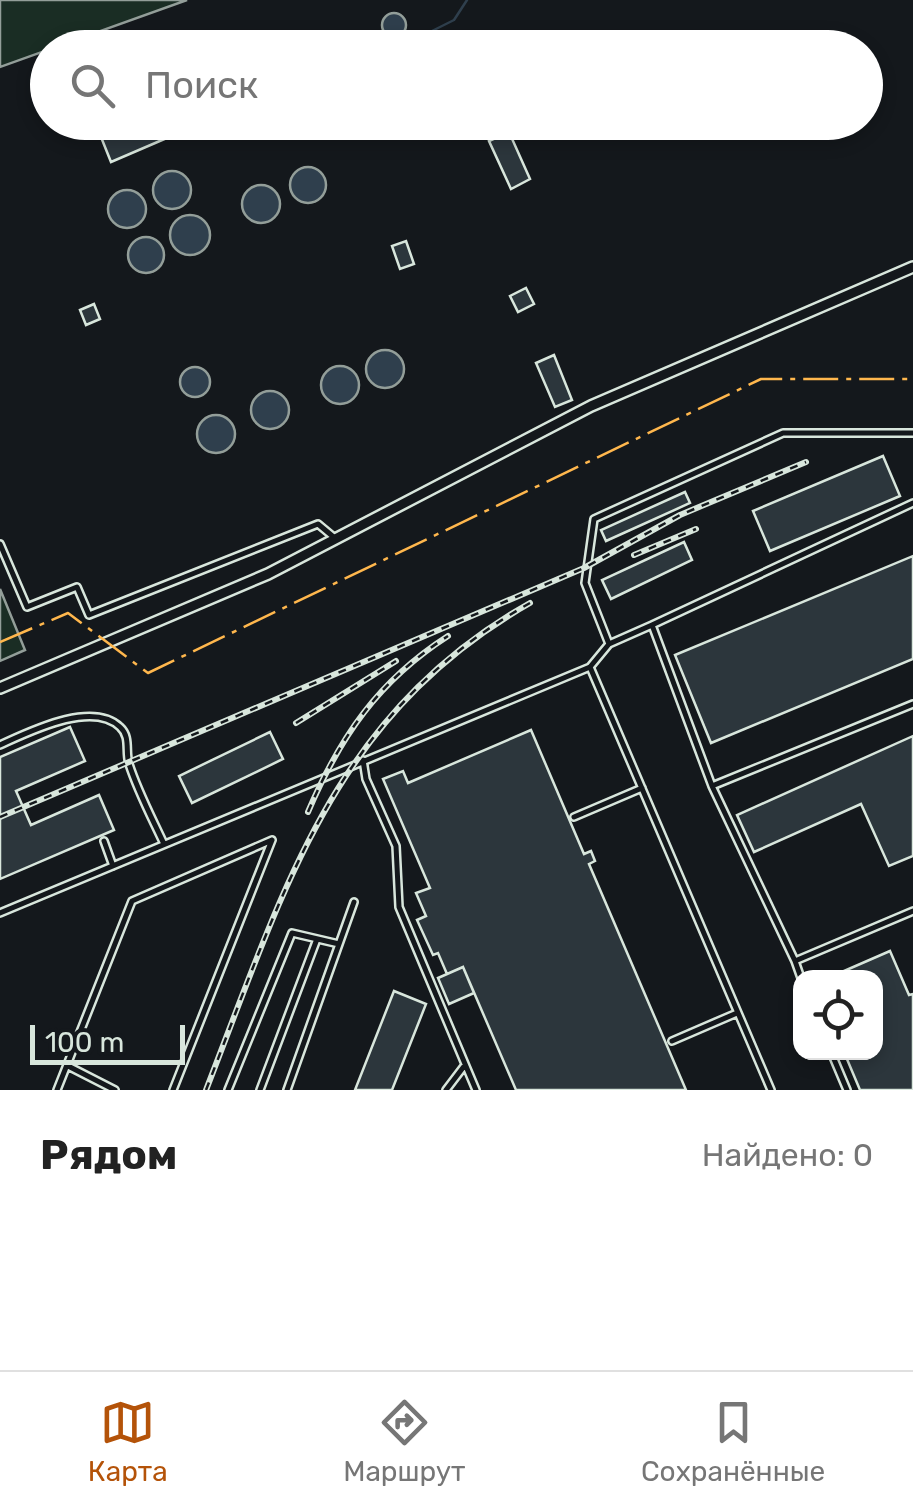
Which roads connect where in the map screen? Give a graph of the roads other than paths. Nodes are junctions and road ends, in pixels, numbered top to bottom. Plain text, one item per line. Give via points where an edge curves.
1 (913, 267) edge
2 (911, 436) edge
3 (913, 503) edge
4 (336, 540) junction
5 (0, 544) edge
6 (652, 626) junction
7 (608, 644) junction
8 (590, 667) junction
9 (0, 688) edge
10 (913, 704) edge
11 (0, 744) edge
12 (363, 760) junction
13 (712, 786) junction
14 (642, 788) junction
15 (574, 817) dead end
16 (104, 841) dead end
17 (164, 844) junction
18 (113, 866) junction
19 (354, 902) dead end
20 (913, 911) edge
21 (0, 914) edge
22 (317, 939) junction
23 (339, 944) junction
24 (795, 961) junction
25 (799, 970) edge
26 (738, 1012) junction
27 (672, 1040) dead end
28 (835, 1060) edge
29 (465, 1064) junction
30 (70, 1066) junction
31 (57, 1090) edge
32 (114, 1090) edge
33 (173, 1090) edge
34 (228, 1090) edge
35 (260, 1090) edge
36 (288, 1090) edge
37 (446, 1090) edge
38 (476, 1090) edge
39 (771, 1090) edge
40 (846, 1090) edge

1 - 4 street via 592,406
2 - 7 lane via 783,432 594,519 584,583
3 - 6 lane
4 - 5 lane via 318,524 89,614 77,587 28,607
4 - 9 street
6 - 7 lane
6 - 13 lane
7 - 8 lane
8 - 12 lane
8 - 14 lane
10 - 13 lane
11 - 17 lane via 60,720 119,726
12 - 17 lane
12 - 29 lane via 396,846 399,907
13 - 24 lane
14 - 15 lane
14 - 26 lane
16 - 18 lane
17 - 18 lane
18 - 21 lane
19 - 23 lane
20 - 24 lane
22 - 23 lane
22 - 34 lane via 292,933
22 - 35 lane
23 - 36 lane
24 - 25 lane
26 - 27 lane
26 - 39 lane
28 - 40 lane
29 - 37 lane
29 - 38 lane
30 - 31 lane
30 - 32 lane
30 - 33 lane via 132,901 272,840

